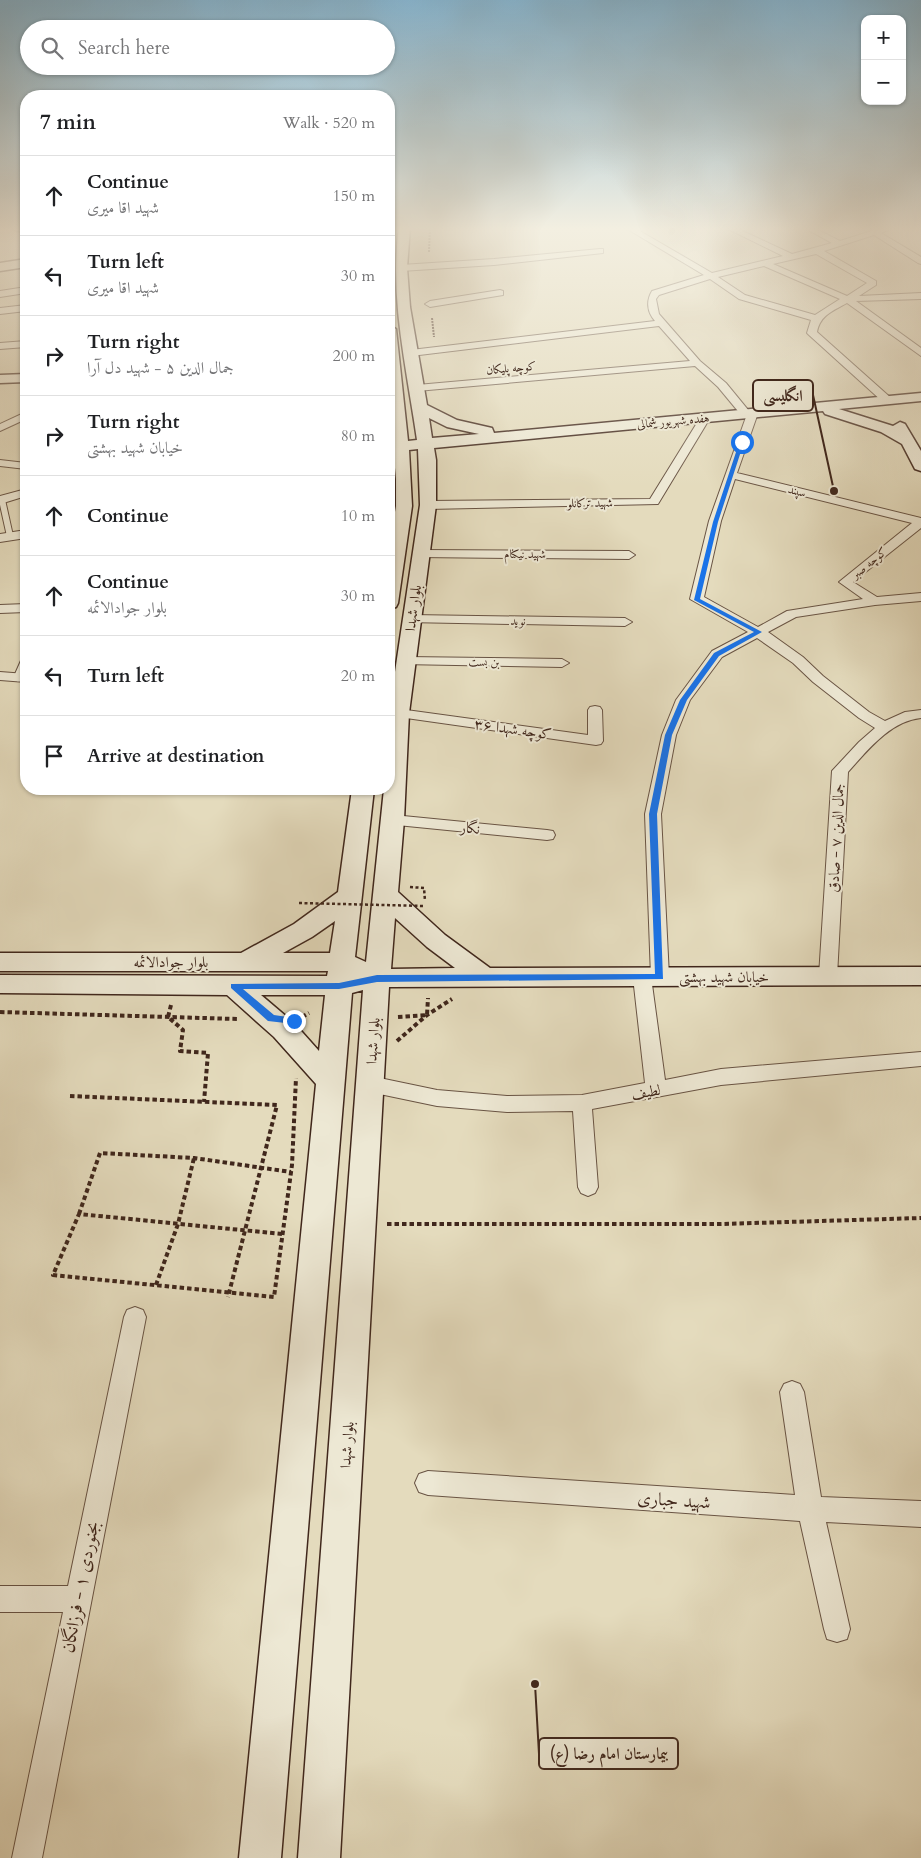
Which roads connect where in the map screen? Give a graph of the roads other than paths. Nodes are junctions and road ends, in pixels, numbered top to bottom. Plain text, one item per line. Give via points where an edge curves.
1 (402, 314) edge
2 (654, 314) edge
3 (799, 314) edge
4 (822, 314) edge
5 (868, 314) edge
6 (817, 319) junction
7 (663, 323) junction
8 (921, 337) edge
9 (904, 339) junction
10 (395, 341) edge
11 (20, 344) edge
12 (0, 346) edge
13 (921, 353) edge
14 (697, 363) junction
15 (20, 378) edge
16 (0, 379) edge
17 (921, 397) edge
18 (407, 400) edge
19 (887, 400) junction
20 (816, 407) junction
21 (749, 413) junction
22 (20, 418) edge
23 (705, 418) junction
24 (0, 428) edge
25 (517, 436) junction
26 (907, 441) junction
27 (405, 446) edge
28 (0, 463) edge
29 (20, 465) edge
30 (921, 466) edge
31 (731, 475) junction
32 (405, 488) edge
33 (20, 494) edge
34 (1, 500) edge
35 (921, 522) edge
36 (20, 535) edge
37 (5, 537) edge
38 (421, 554) junction
39 (629, 555) dead end
40 (395, 560) edge
41 (921, 597) edge
42 (875, 601) junction
43 (20, 608) edge
44 (0, 609) edge
45 (411, 619) junction
46 (626, 622) dead end
47 (758, 632) junction
48 (406, 661) junction
49 (562, 664) dead end
50 (0, 676) edge
51 (20, 678) edge
52 (595, 710) dead end
53 (399, 714) junction
54 (921, 714) edge
55 (885, 727) junction
56 (395, 785) edge
57 (362, 795) edge
58 (394, 795) edge
59 (393, 820) junction
60 (546, 835) dead end
61 (350, 895) junction
62 (386, 896) junction
63 (0, 962) edge
64 (236, 974) junction
65 (340, 974) junction
66 (828, 976) junction
67 (921, 976) edge
68 (651, 977) junction
69 (377, 978) junction
70 (485, 978) junction
71 (0, 984) edge
72 (921, 1059) edge
73 (371, 1073) junction
74 (330, 1081) junction
75 (656, 1090) junction
76 (582, 1103) junction
77 (588, 1187) dead end
78 (135, 1317) dead end
79 (792, 1392) dead end
80 (428, 1483) dead end
81 (810, 1509) junction
82 (921, 1514) edge
83 (0, 1599) edge
84 (78, 1599) junction
85 (836, 1628) dead end
86 (27, 1858) edge
87 (260, 1858) edge
88 (319, 1858) edge

1 - 10 main road, بلوار شهدا
2 - 7 street
3 - 6 street
4 - 6 street
5 - 9 street
6 - 19 street via 812,333
7 - 10 street
7 - 14 street
8 - 9 street
9 - 13 street
10 - 18 main road, بلوار شهدا
11 - 12 street
14 - 18 street, کوچه پلیکان
14 - 21 street
15 - 16 main road
17 - 19 main road, هفده شهریور شمالی
18 - 25 main road via 452,424
18 - 27 main road, بلوار شهدا
19 - 20 main road, هفده شهریور شمالی
19 - 26 main road
20 - 21 main road, هفده شهریور شمالی
20 - 26 main road via 860,419
21 - 23 main road, هفده شهریور شمالی
21 - 31 street
22 - 24 street
23 - 25 main road, هفده شهریور شمالی
23 - 32 street, شهید ترکانلو via 654,502
25 - 27 main road, هفده شهریور شمالی
26 - 30 main road
27 - 32 main road, بلوار شهدا
28 - 29 street
31 - 35 street, سپند
31 - 47 street via 697,600
32 - 38 main road, بلوار شهدا
32 - 40 main road, بلوار شهدا
33 - 34 street
34 - 37 lane
35 - 42 street, کوچه صبر via 845,582
36 - 37 street
38 - 39 street, شهید نیکنام
38 - 45 main road, بلوار شهدا
41 - 42 street
42 - 47 street via 792,614
43 - 44 street
45 - 46 street, نوید
45 - 48 main road, بلوار شهدا
47 - 55 street via 798,660 864,715
47 - 68 street via 717,654 683,700 669,735 653,814
48 - 49 street, بن بست
48 - 53 main road, بلوار شهدا
50 - 51 street
52 - 53 street, کوچه شهدا ۳۶ via 596,741
53 - 56 main road, بلوار شهدا
54 - 55 street, جمال الدین ۷ - صادق via 910,715
55 - 66 street, جمال الدین ۷ - صادق via 840,771
57 - 61 main road
58 - 59 main road, بلوار شهدا
59 - 60 street, نگار
59 - 62 main road, بلوار شهدا
61 - 64 main road via 320,921
61 - 65 main road
62 - 69 main road, بلوار شهدا
62 - 70 main road
63 - 64 main road, بلوار جوادالائمه
64 - 65 main road, بلوار جوادالائمه
64 - 71 main road, بلوار جوادالائمه via 176,985
64 - 74 main road via 271,1018
65 - 69 main road, بلوار جوادالائمه
65 - 74 main road
66 - 67 main road, خیابان شهید بهشتی
66 - 68 main road, خیابان شهید بهشتی
68 - 70 main road, خیابان شهید بهشتی
68 - 75 street
69 - 70 main road, خیابان شهید بهشتی
69 - 73 main road, بلوار شهدا
72 - 75 street, لطیف via 722,1076
73 - 76 street, لطیف via 438,1098 507,1104
73 - 88 main road, بلوار شهدا
74 - 87 main road
75 - 76 street, لطیف
76 - 77 street
78 - 84 street, بجنوردی ۱ - فرزانگان
79 - 81 street
80 - 81 street, شهید جباری
81 - 82 street, شهید جباری
81 - 85 street
83 - 84 street
84 - 86 street, بجنوردی ۱ - فرزانگان

